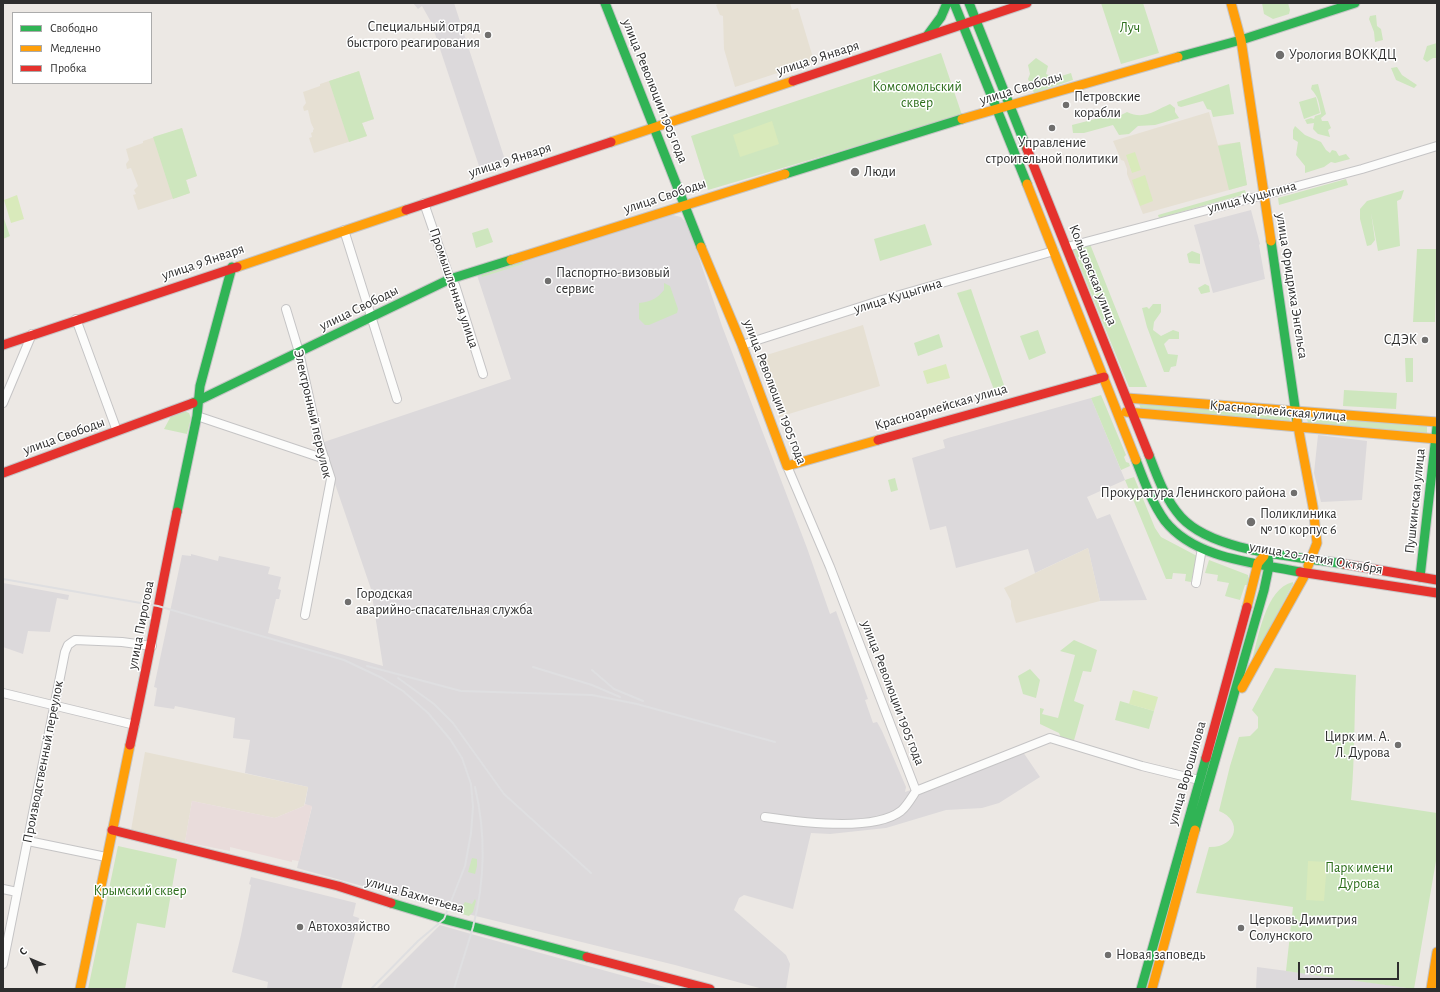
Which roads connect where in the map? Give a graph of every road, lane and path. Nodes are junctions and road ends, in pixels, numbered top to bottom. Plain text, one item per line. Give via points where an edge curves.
1 (605, 3) edge
2 (947, 3) edge
3 (954, 3) edge
4 (969, 3) edge
5 (1027, 3) edge
6 (1231, 3) edge
7 (1355, 3) edge
8 (975, 20) junction
9 (962, 24) junction
10 (927, 36) junction
11 (1241, 40) junction
12 (1010, 105) junction
13 (998, 109) junction
14 (655, 127) junction
15 (1437, 146) edge
16 (1264, 194) junction
17 (424, 203) junction
18 (684, 205) junction
19 (344, 230) junction
20 (1067, 247) junction
21 (1054, 251) junction
22 (232, 267) junction
23 (450, 280) junction
24 (286, 309) dead end
25 (371, 318) junction
26 (76, 319) junction
27 (32, 334) junction
28 (3, 344) edge
29 (742, 345) junction
30 (299, 352) junction
31 (483, 374) dead end
32 (1104, 377) junction
33 (1127, 398) junction
34 (397, 399) dead end
35 (198, 401) junction
36 (3, 403) edge
37 (1296, 411) junction
38 (1117, 412) junction
39 (1132, 413) junction
40 (196, 416) junction
41 (1437, 422) edge
42 (1298, 427) junction
43 (1437, 427) edge
44 (117, 431) junction
45 (1436, 439) edge
46 (324, 459) junction
47 (787, 466) junction
48 (3, 473) edge
49 (1216, 538) joint
50 (1192, 543) joint
51 (1202, 548) junction
52 (1267, 552) junction
53 (1310, 559) junction
54 (1258, 563) junction
55 (1269, 566) junction
56 (1306, 573) junction
57 (1420, 577) junction
58 (1437, 580) edge
59 (1196, 583) dead end
60 (1437, 593) edge
61 (305, 615) dead end
62 (152, 646) junction
63 (3, 693) edge
64 (55, 706) junction
65 (1231, 707) junction
66 (135, 725) junction
67 (1199, 780) junction
68 (916, 791) junction
69 (765, 817) dead end
70 (112, 830) junction
71 (28, 841) junction
72 (106, 857) junction
73 (3, 889) edge
74 (17, 892) junction
75 (1437, 952) edge
76 (3, 964) edge
77 (80, 989) edge
78 (710, 989) edge
79 (1141, 989) edge
80 (1152, 989) edge
81 (1431, 989) edge

1 - 14 main road, улица Революции 1905 года
2 - 10 main road via 942,17
3 - 9 main road, Кольцовская улица
4 - 8 main road, Кольцовская улица
5 - 8 main road, улица 9 Января
6 - 11 main road, улица Фридриха Энгельса
7 - 11 main road, улица Свободы
8 - 9 main road, улица 9 Января
8 - 12 main road, Кольцовская улица
9 - 10 main road, улица 9 Января
9 - 13 main road, Кольцовская улица
10 - 14 main road, улица 9 Января
11 - 12 main road, улица Свободы
11 - 16 main road, улица Фридриха Энгельса
12 - 13 main road, улица Свободы
12 - 20 main road, Кольцовская улица
13 - 18 main road, улица Свободы
13 - 21 main road, Кольцовская улица
14 - 17 main road, улица 9 Января
14 - 18 main road, улица Революции 1905 года
15 - 16 street, улица Куцыгина
16 - 20 street, улица Куцыгина
16 - 37 main road, улица Фридриха Энгельса
17 - 19 main road, улица 9 Января
17 - 23 street, Промышленная улица
18 - 23 main road, улица Свободы
18 - 29 main road, улица Революции 1905 года
19 - 22 main road, улица 9 Января
19 - 25 street
20 - 33 main road, Кольцовская улица
21 - 29 street, улица Куцыгина via 896,296
21 - 32 main road, Кольцовская улица
22 - 26 main road, улица 9 Января
22 - 35 main road, улица Пирогова
23 - 25 main road, улица Свободы
23 - 31 street, Промышленная улица via 455,285
24 - 30 street, Электронный переулок
25 - 30 main road, улица Свободы
25 - 34 street
26 - 27 main road, улица 9 Января
26 - 44 street
27 - 28 main road, улица 9 Января
27 - 36 street
29 - 47 main road, улица Революции 1905 года
30 - 35 main road, улица Свободы
30 - 46 street, Электронный переулок
32 - 38 main road, Кольцовская улица
32 - 47 main road, Красноармейская улица
33 - 37 main road, Красноармейская улица
33 - 39 main road, Кольцовская улица
35 - 40 main road, улица Пирогова
35 - 44 main road, улица Свободы
37 - 41 main road, Красноармейская улица
37 - 42 main road, улица Фридриха Энгельса
38 - 39 main road, Красноармейская улица
38 - 50 main road, Кольцовская улица via 1157,508 1174,530
39 - 42 main road, Красноармейская улица
39 - 49 main road, Кольцовская улица via 1162,488 1172,504 1189,524
40 - 46 street
40 - 62 main road, улица Пирогова
42 - 45 main road, Красноармейская улица
42 - 53 main road, улица Фридриха Энгельса via 1317,543
43 - 45 main road, Пушкинская улица
44 - 48 main road, улица Свободы
45 - 57 main road, Пушкинская улица
46 - 61 street, Электронный переулок via 331,479
47 - 68 street, улица Революции 1905 года via 830,567
49 - 52 main road, улица 20-летия Октября
50 - 51 main road, улица 20-летия Октября
51 - 54 main road, улица 20-летия Октября
51 - 59 street
52 - 53 main road, улица 20-летия Октября
52 - 54 main road
52 - 55 main road, улица Ворошилова
53 - 56 main road, улица Фридриха Энгельса
53 - 57 main road, улица 20-летия Октября
54 - 55 main road, улица 20-летия Октября
54 - 67 main road, улица Ворошилова
55 - 56 main road, улица 20-летия Октября
55 - 65 main road, улица Ворошилова
56 - 60 main road, улица 20-летия Октября
56 - 65 main road, улица Фридриха Энгельса
57 - 58 main road, улица 20-летия Октября
62 - 64 street, Производственный переулок via 75,640 68,645 65,652
62 - 66 main road, улица Пирогова
63 - 64 street
64 - 66 street
64 - 71 street, Производственный переулок
65 - 80 main road, улица Ворошилова
66 - 70 main road, улица Пирогова
67 - 68 street via 1050,738
67 - 79 main road, улица Ворошилова
68 - 69 street via 901,811 877,821 812,824
70 - 72 main road, улица Пирогова
70 - 78 main road, улица Бахметьева via 338,886 444,919
71 - 72 street
71 - 74 street, Производственный переулок
72 - 77 main road, улица Пирогова
73 - 74 street
74 - 76 street, Производственный переулок
75 - 81 main road

